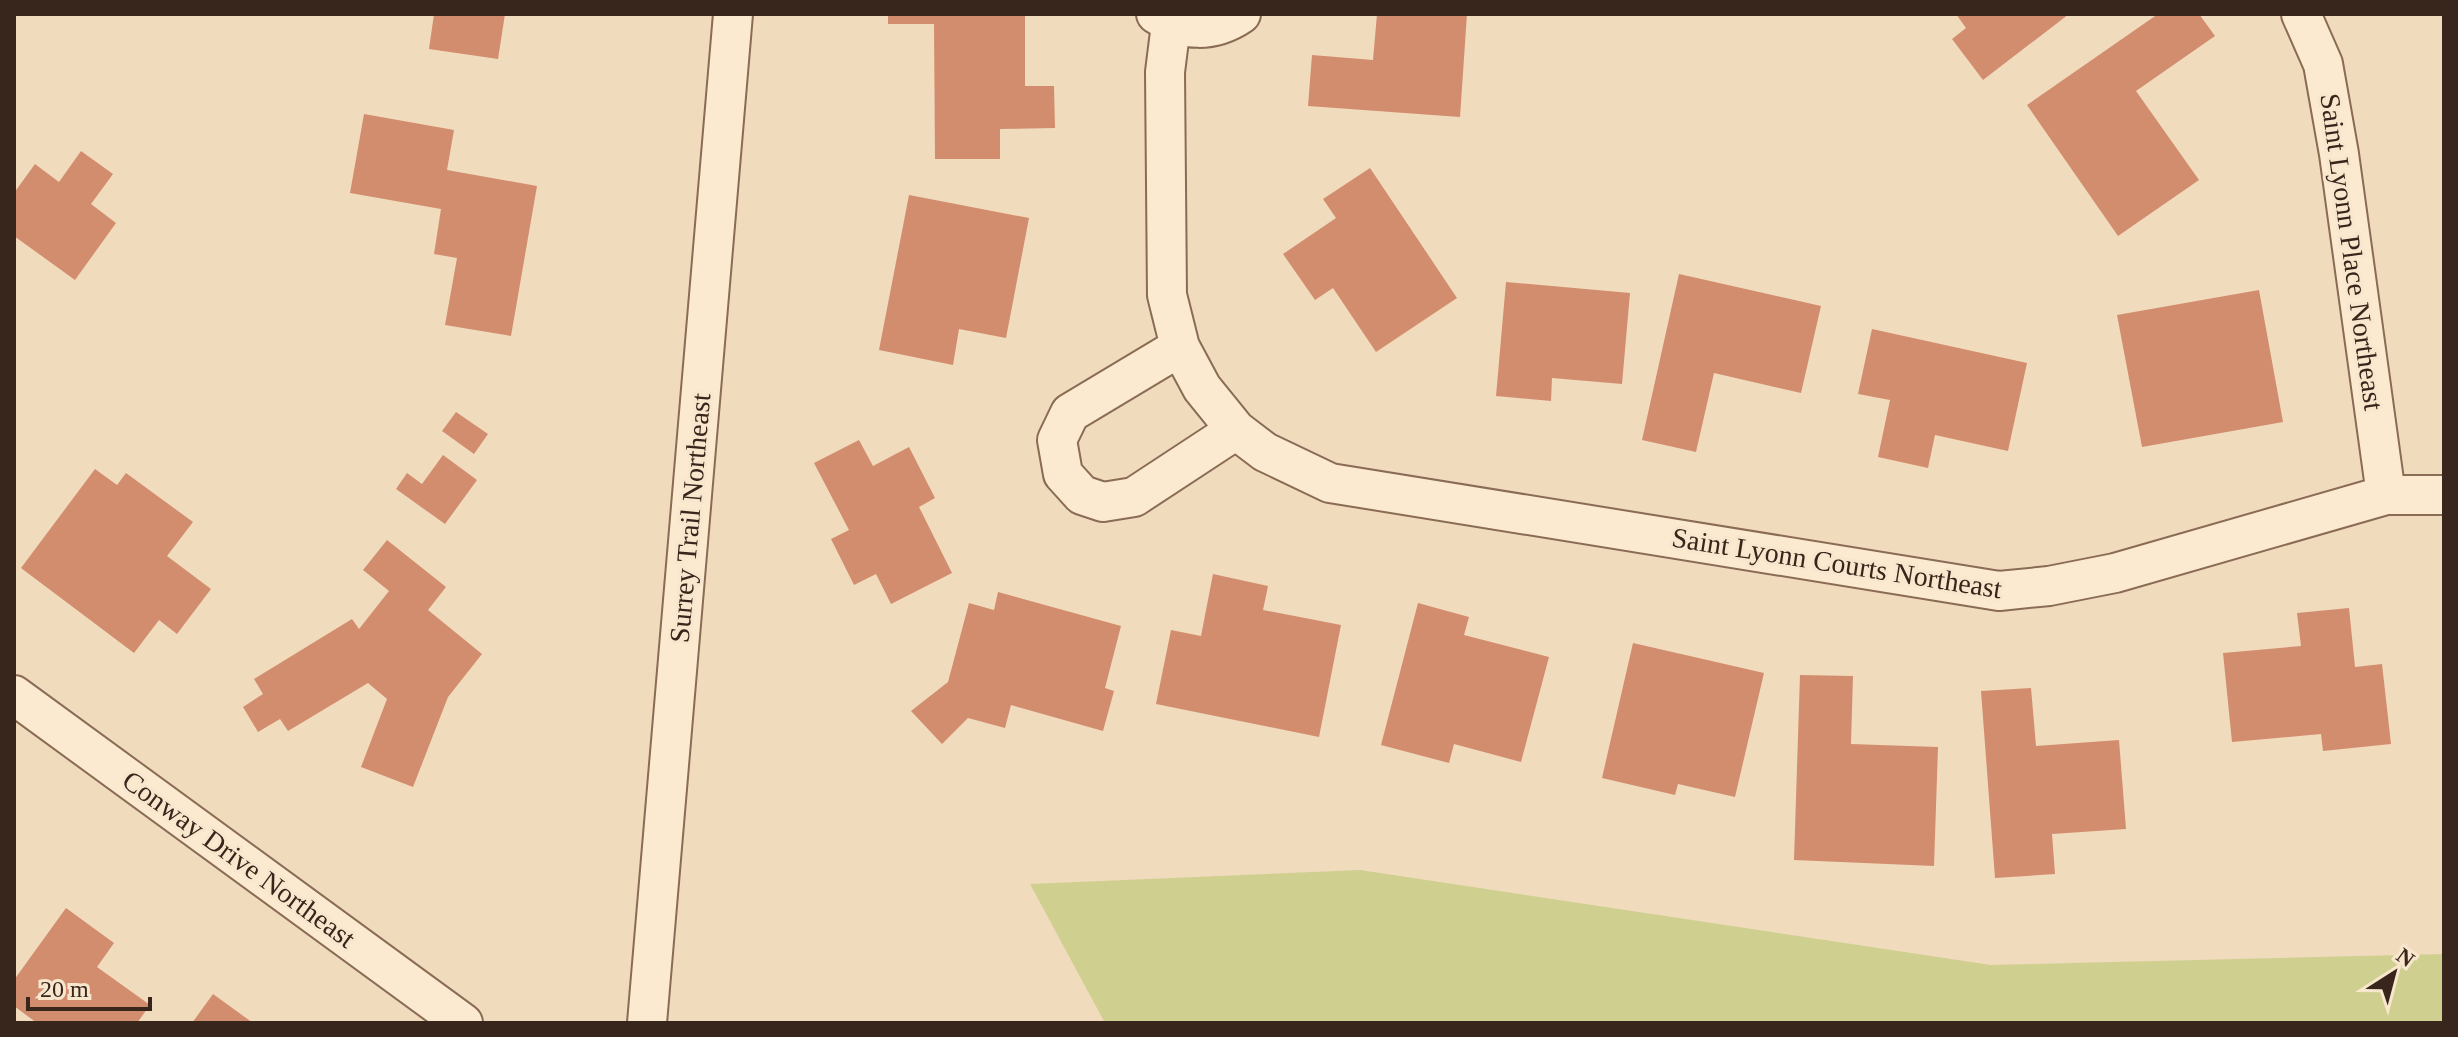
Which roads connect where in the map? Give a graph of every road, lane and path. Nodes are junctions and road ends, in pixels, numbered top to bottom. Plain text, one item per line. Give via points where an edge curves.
1 (733, 14) edge
2 (1241, 14) edge
3 (2301, 14) edge
4 (1164, 19) edge
5 (1180, 347) junction
6 (1236, 430) junction
7 (2386, 495) junction
8 (2444, 495) edge
9 (14, 695) edge
10 (463, 1023) edge
11 (647, 1023) edge

1 - 11 street, Surrey Trail Northeast
2 - 4 street, Saint Lyonn Courts Northeast via 1200,29
3 - 7 street, Saint Lyonn Place Northeast via 2326,79
4 - 5 street, Saint Lyonn Courts Northeast via 1167,295
5 - 6 street, Saint Lyonn Courts Northeast via 1202,388
5 - 6 street via 1070,413 1057,440 1063,474 1082,495 1103,502 1134,497
6 - 7 street, Saint Lyonn Courts Northeast via 1265,452 1330,483 1999,591 2115,573
7 - 8 street, Saint Lyonn Courts Northeast
9 - 10 street, Conway Drive Northeast

